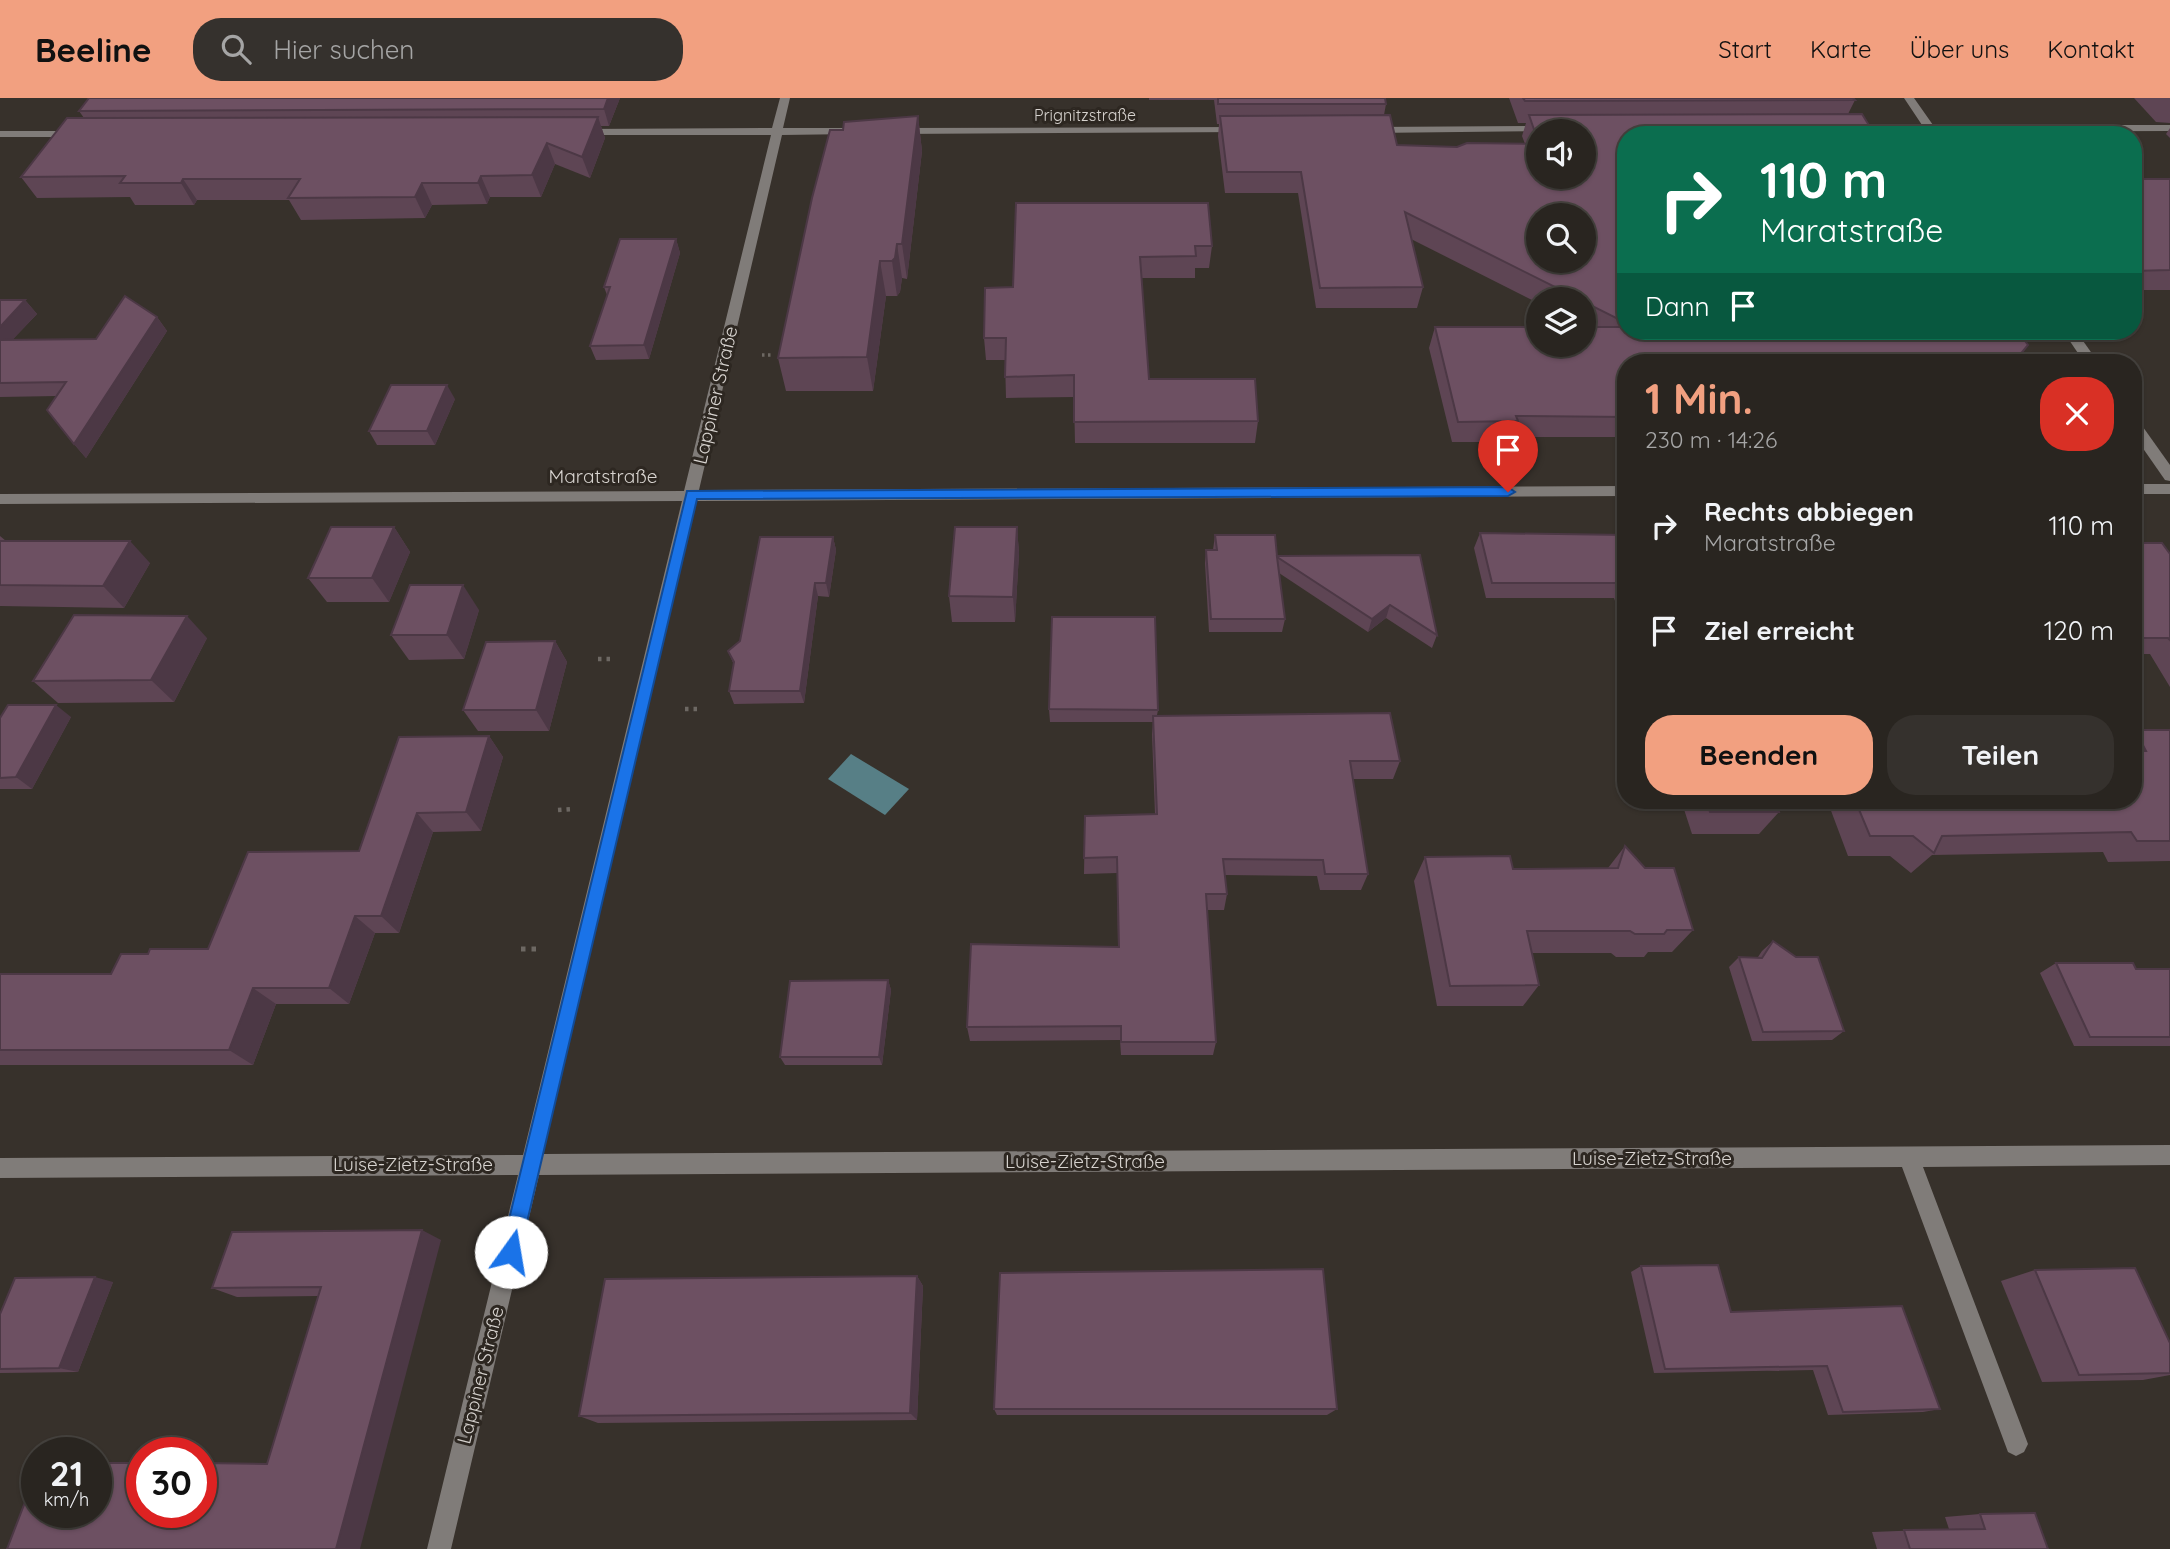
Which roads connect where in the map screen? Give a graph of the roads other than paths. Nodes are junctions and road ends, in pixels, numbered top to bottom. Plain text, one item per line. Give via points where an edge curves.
1 (785, 98) edge
2 (1909, 98) edge
3 (1928, 126) edge
4 (2142, 128) edge
5 (2170, 128) edge
6 (1250, 130) edge
7 (1360, 130) edge
8 (1526, 130) edge
9 (777, 131) junction
10 (861, 131) edge
11 (888, 131) edge
12 (571, 132) edge
13 (0, 134) edge
14 (83, 134) edge
15 (2142, 436) edge
16 (2170, 476) edge
17 (2142, 489) edge
18 (2170, 489) edge
19 (1617, 491) edge
20 (692, 494) junction
21 (0, 499) edge
22 (2170, 1156) edge
23 (1909, 1157) junction
24 (532, 1164) junction
25 (0, 1167) edge
26 (2016, 1444) dead end
27 (439, 1549) edge

1 - 9 street, Lappiner Straße
2 - 3 street
4 - 5 street
6 - 11 street, Prignitzstraße
7 - 8 street
9 - 10 street
9 - 12 street
9 - 20 street, Lappiner Straße
13 - 14 street
15 - 16 street
17 - 18 street
19 - 20 street, Maratstraße
20 - 21 street, Maratstraße
20 - 24 street, Lappiner Straße
22 - 23 street, Luise-Zietz-Straße
23 - 24 street, Luise-Zietz-Straße
23 - 26 street
24 - 25 street, Luise-Zietz-Straße
24 - 27 street, Lappiner Straße

